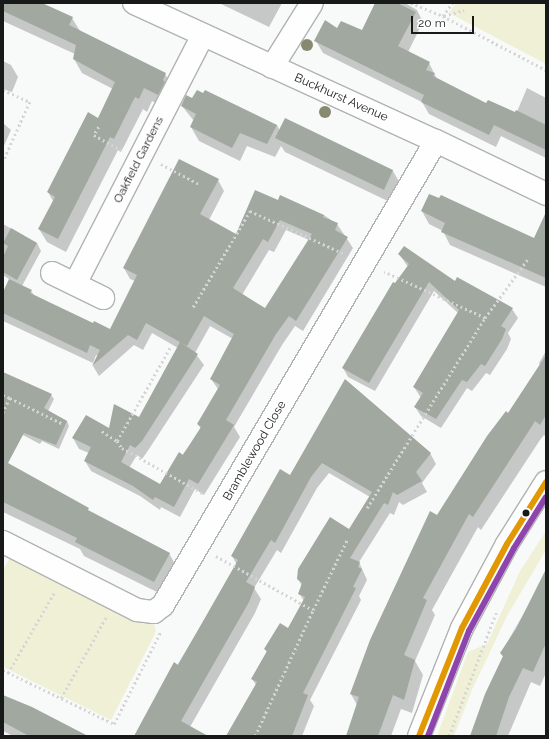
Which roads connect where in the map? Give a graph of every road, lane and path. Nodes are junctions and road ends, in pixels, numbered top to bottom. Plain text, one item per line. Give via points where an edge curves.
1 (134, 3) edge
2 (312, 3) edge
3 (411, 3) edge
4 (452, 3) edge
5 (464, 10) dead end
6 (443, 16) junction
7 (203, 35) junction
8 (272, 67) junction
9 (546, 70) edge
10 (3, 90) edge
11 (99, 126) dead end
12 (436, 141) junction
13 (141, 157) junction
14 (3, 162) edge
15 (200, 184) dead end
16 (546, 194) edge
17 (527, 260) dead end
18 (365, 263) junction
19 (52, 273) dead end
20 (75, 284) junction
21 (103, 298) dead end
22 (194, 307) dead end
23 (485, 318) junction
24 (171, 346) dead end
25 (3, 395) edge
26 (10, 398) junction
27 (3, 413) edge
28 (63, 424) dead end
29 (102, 431) dead end
30 (117, 441) junction
31 (546, 482) edge
32 (224, 504) junction
33 (367, 508) dead end
34 (347, 540) dead end
35 (3, 542) edge
36 (198, 546) junction
37 (66, 573) junction
38 (116, 599) junction
39 (313, 610) junction
40 (154, 612) junction
41 (497, 612) dead end
42 (3, 670) edge
43 (8, 673) junction
44 (61, 698) junction
45 (255, 736) edge
46 (419, 736) edge
47 (449, 736) edge

1 - 7 street, Buckhurst Avenue
2 - 8 street
3 - 6 path
4 - 6 path
5 - 6 path
6 - 9 path
7 - 8 street, Buckhurst Avenue
7 - 13 street, Oakfield Gardens
8 - 12 street, Buckhurst Avenue
10 - 14 path via 30,102
11 - 13 path via 94,135
12 - 16 street, Buckhurst Avenue
12 - 18 street, Bramblewood Close
13 - 15 path
13 - 20 street, Oakfield Gardens
17 - 23 path
18 - 22 path via 250,211
18 - 23 path
18 - 32 street, Bramblewood Close
19 - 20 street
20 - 21 street
23 - 33 path
24 - 30 path
25 - 26 path
26 - 27 path
26 - 28 path
29 - 30 path
30 - 32 path via 122,448
31 - 46 street via 507,544 462,628
32 - 36 street, Bramblewood Close
34 - 39 path
35 - 37 street
36 - 39 path
36 - 40 street, Bramblewood Close via 163,605
37 - 38 street
37 - 43 path
38 - 40 street via 136,610
38 - 44 path
39 - 45 path
40 - 44 path via 161,632 114,724
41 - 47 path
42 - 43 path
43 - 44 path

